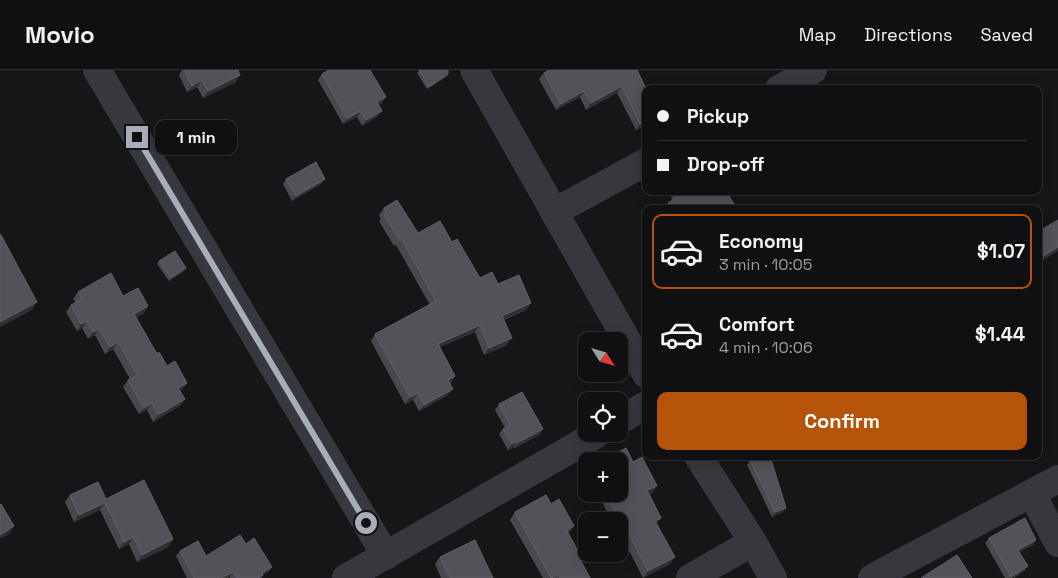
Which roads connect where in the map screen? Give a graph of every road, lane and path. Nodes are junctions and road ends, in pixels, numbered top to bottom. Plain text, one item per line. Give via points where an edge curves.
1 (97, 70) edge
2 (474, 70) edge
3 (813, 70) edge
4 (786, 85) edge
5 (642, 164) edge
6 (554, 212) junction
7 (642, 367) edge
8 (642, 407) edge
9 (628, 416) edge
10 (583, 442) edge
11 (701, 460) edge
12 (1058, 480) edge
13 (1032, 494) junction
14 (753, 542) junction
15 (1058, 543) edge
16 (386, 556) junction
17 (346, 578) edge
18 (690, 578) edge
19 (773, 578) edge
20 (872, 578) edge

1 - 16 street
2 - 6 street
3 - 4 street
5 - 6 street
6 - 7 street
8 - 9 street
10 - 16 street
11 - 14 street
12 - 13 street
13 - 15 street
13 - 20 street
14 - 18 street
14 - 19 street
16 - 17 street

